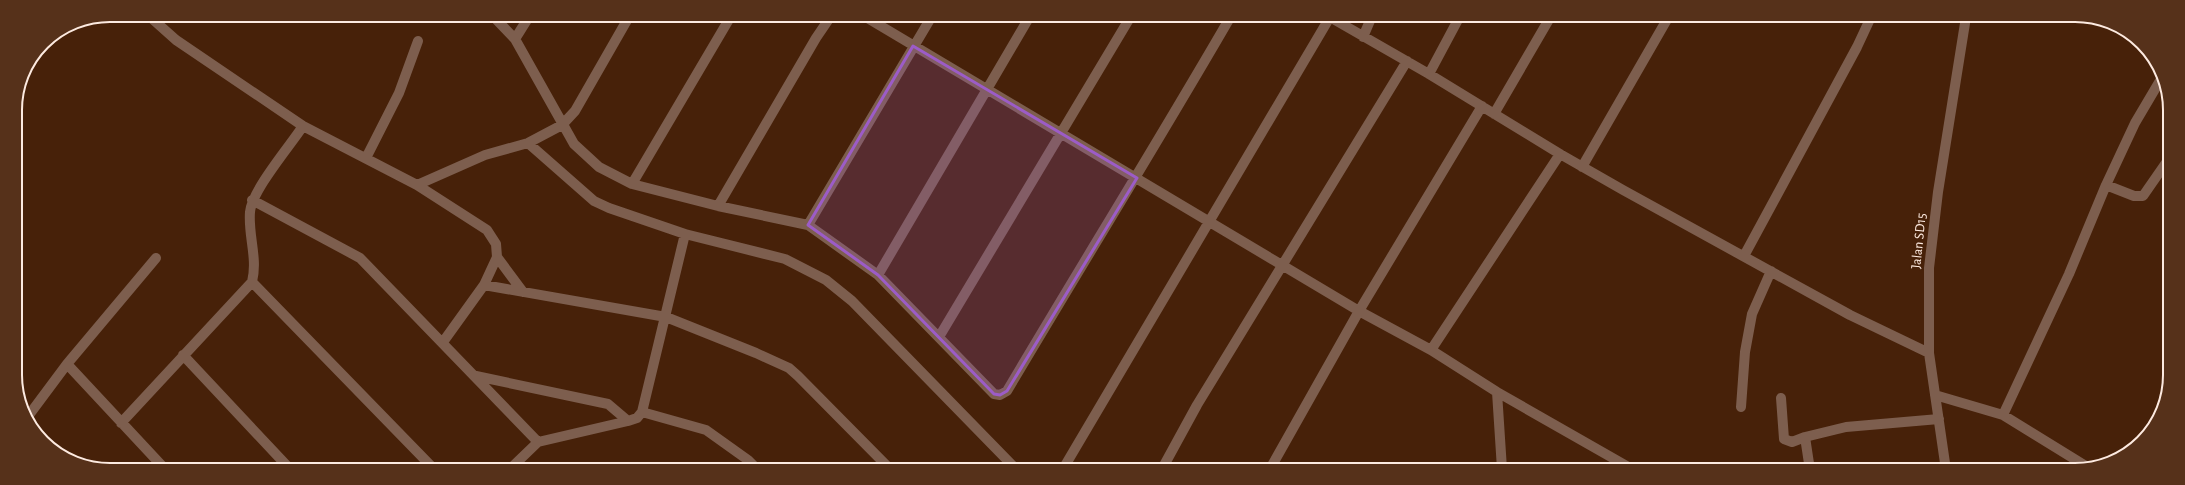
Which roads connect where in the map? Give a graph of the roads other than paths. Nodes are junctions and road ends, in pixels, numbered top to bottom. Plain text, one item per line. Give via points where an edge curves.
1 (156, 22) edge
2 (499, 22) edge
3 (526, 22) edge
4 (627, 22) edge
5 (727, 22) edge
6 (827, 22) edge
7 (874, 22) edge
8 (928, 22) edge
9 (1027, 22) edge
10 (1127, 22) edge
11 (1228, 22) edge
12 (1326, 22) edge
13 (1338, 22) edge
14 (1369, 22) edge
15 (1457, 22) edge
16 (1548, 22) edge
17 (1666, 22) edge
18 (1869, 22) edge
19 (1965, 22) edge
20 (1363, 36) junction
21 (515, 39) junction
22 (418, 41) dead end
23 (913, 46) junction
24 (1407, 61) junction
25 (1429, 74) junction
26 (2158, 83) edge
27 (987, 90) junction
28 (1482, 106) junction
29 (1494, 114) junction
30 (303, 126) junction
31 (558, 127) junction
32 (1060, 133) junction
33 (531, 141) junction
34 (1560, 154) junction
35 (366, 158) junction
36 (1582, 167) junction
37 (2163, 167) edge
38 (1137, 178) junction
39 (632, 184) junction
40 (417, 185) junction
41 (2106, 185) junction
42 (252, 200) junction
43 (718, 206) junction
44 (1209, 222) junction
45 (808, 225) junction
46 (685, 234) junction
47 (1744, 256) junction
48 (497, 257) junction
49 (156, 258) dead end
50 (1283, 266) junction
51 (1772, 271) junction
52 (878, 275) junction
53 (252, 282) junction
54 (484, 285) junction
55 (523, 292) junction
56 (1359, 312) junction
57 (666, 317) junction
58 (939, 337) junction
59 (443, 342) junction
60 (1431, 350) junction
61 (1929, 353) junction
62 (183, 355) junction
63 (67, 364) junction
64 (476, 376) junction
65 (1497, 392) junction
66 (1935, 395) junction
67 (1781, 398) dead end
68 (1741, 407) dead end
69 (642, 412) junction
70 (31, 413) edge
71 (2003, 415) junction
72 (1939, 419) junction
73 (628, 421) junction
74 (121, 423) junction
75 (1805, 437) junction
76 (538, 442) junction
77 (159, 463) edge
78 (284, 463) edge
79 (428, 463) edge
80 (515, 463) edge
81 (751, 463) edge
82 (884, 463) edge
83 (1010, 463) edge
84 (1067, 463) edge
85 (1165, 463) edge
86 (1272, 463) edge
87 (1502, 463) edge
88 (1621, 463) edge
89 (1809, 463) edge
90 (1945, 463) edge
91 (2078, 463) edge

1 - 30 street via 176,40
2 - 21 street
3 - 21 street
4 - 31 street via 575,111
5 - 39 street
6 - 43 street
7 - 23 street
8 - 23 street
9 - 27 street
10 - 32 street
11 - 38 street
12 - 44 street
13 - 20 street
14 - 20 street
15 - 25 street
16 - 29 street
17 - 36 street
18 - 47 street
19 - 61 street, Jalan SD15 via 1938,192 1929,268
20 - 24 street
21 - 31 street
22 - 35 street via 399,93
23 - 27 street
23 - 45 street
24 - 25 street
24 - 50 street
25 - 28 street
26 - 41 street via 2135,123
27 - 32 street
27 - 52 street
28 - 29 street
28 - 56 street
29 - 34 street
30 - 35 street
30 - 42 street
31 - 33 street
31 - 39 street via 599,167
32 - 38 street
32 - 58 street
33 - 40 street via 485,155
33 - 46 street via 594,201
34 - 36 street
34 - 60 street
35 - 40 street
36 - 47 street
37 - 41 street via 2143,196 2134,196
38 - 44 street
38 - 58 street via 1004,394 994,394
39 - 43 street
40 - 48 street via 486,230 496,244
41 - 71 street via 2069,274
42 - 53 street via 250,223 255,265
42 - 59 street via 356,255
43 - 45 street
44 - 50 street
44 - 84 street
45 - 52 street
46 - 57 street
46 - 83 street via 785,259 826,280 852,301
47 - 51 street
48 - 54 street
48 - 55 street
49 - 63 street
50 - 56 street
50 - 85 street via 1197,405
51 - 61 street via 1850,315
51 - 68 street via 1752,314 1745,352
52 - 58 street
53 - 62 street
53 - 79 street
54 - 55 street
54 - 59 street
55 - 57 street
56 - 60 street
56 - 86 street
57 - 69 street
57 - 82 street via 789,368
59 - 64 street
60 - 65 street
61 - 66 street, Jalan SD15
62 - 74 street
62 - 78 street
63 - 70 street
63 - 74 street
64 - 73 street via 608,404
64 - 76 street
65 - 87 street
65 - 88 street
66 - 71 street
66 - 72 street, Jalan SD15
67 - 75 street via 1784,440 1792,442
69 - 73 street via 637,418
69 - 81 street via 706,430
71 - 91 street
72 - 75 street via 1846,427
72 - 90 street, Jalan SD15
73 - 76 street
74 - 77 street
75 - 89 street
76 - 80 street

